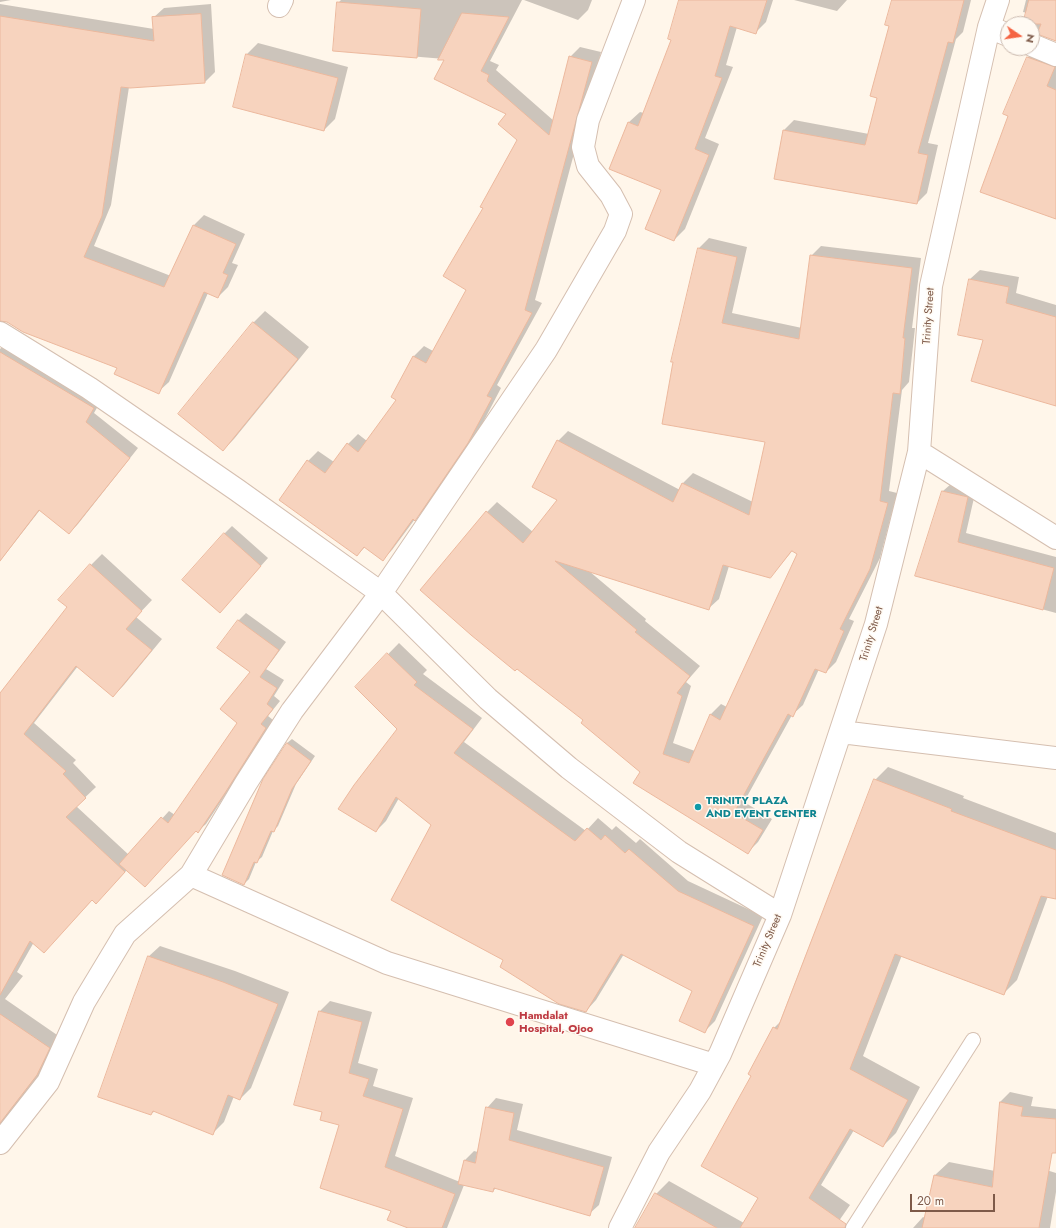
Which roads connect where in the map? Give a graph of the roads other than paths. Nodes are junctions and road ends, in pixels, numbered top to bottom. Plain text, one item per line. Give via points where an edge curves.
1 (634, 0) edge
2 (998, 0) edge
3 (998, 31) edge
4 (1040, 48) edge
5 (1056, 55) edge
6 (0, 333) edge
7 (919, 452) junction
8 (1056, 538) edge
9 (381, 593) junction
10 (841, 732) junction
11 (1056, 758) edge
12 (191, 876) junction
13 (780, 915) junction
14 (973, 1040) dead end
15 (714, 1065) junction
16 (0, 1143) edge
17 (620, 1228) edge
18 (853, 1228) edge

1 - 9 street via 588,120 583,146 588,166 611,195 621,214 616,231 546,350
2 - 3 street, Trinity Street
3 - 7 street, Trinity Street via 931,286
4 - 5 street
6 - 9 street via 95,392 238,490
7 - 8 street
7 - 10 street, Trinity Street via 876,624
9 - 12 street via 292,711
9 - 13 street via 488,698 569,768 679,852
10 - 11 street
10 - 13 street, Trinity Street
12 - 15 street via 387,963
12 - 16 street via 125,934 84,1002 48,1082
13 - 15 street, Trinity Street
14 - 18 lane
15 - 17 street, Trinity Street via 700,1091 659,1152

